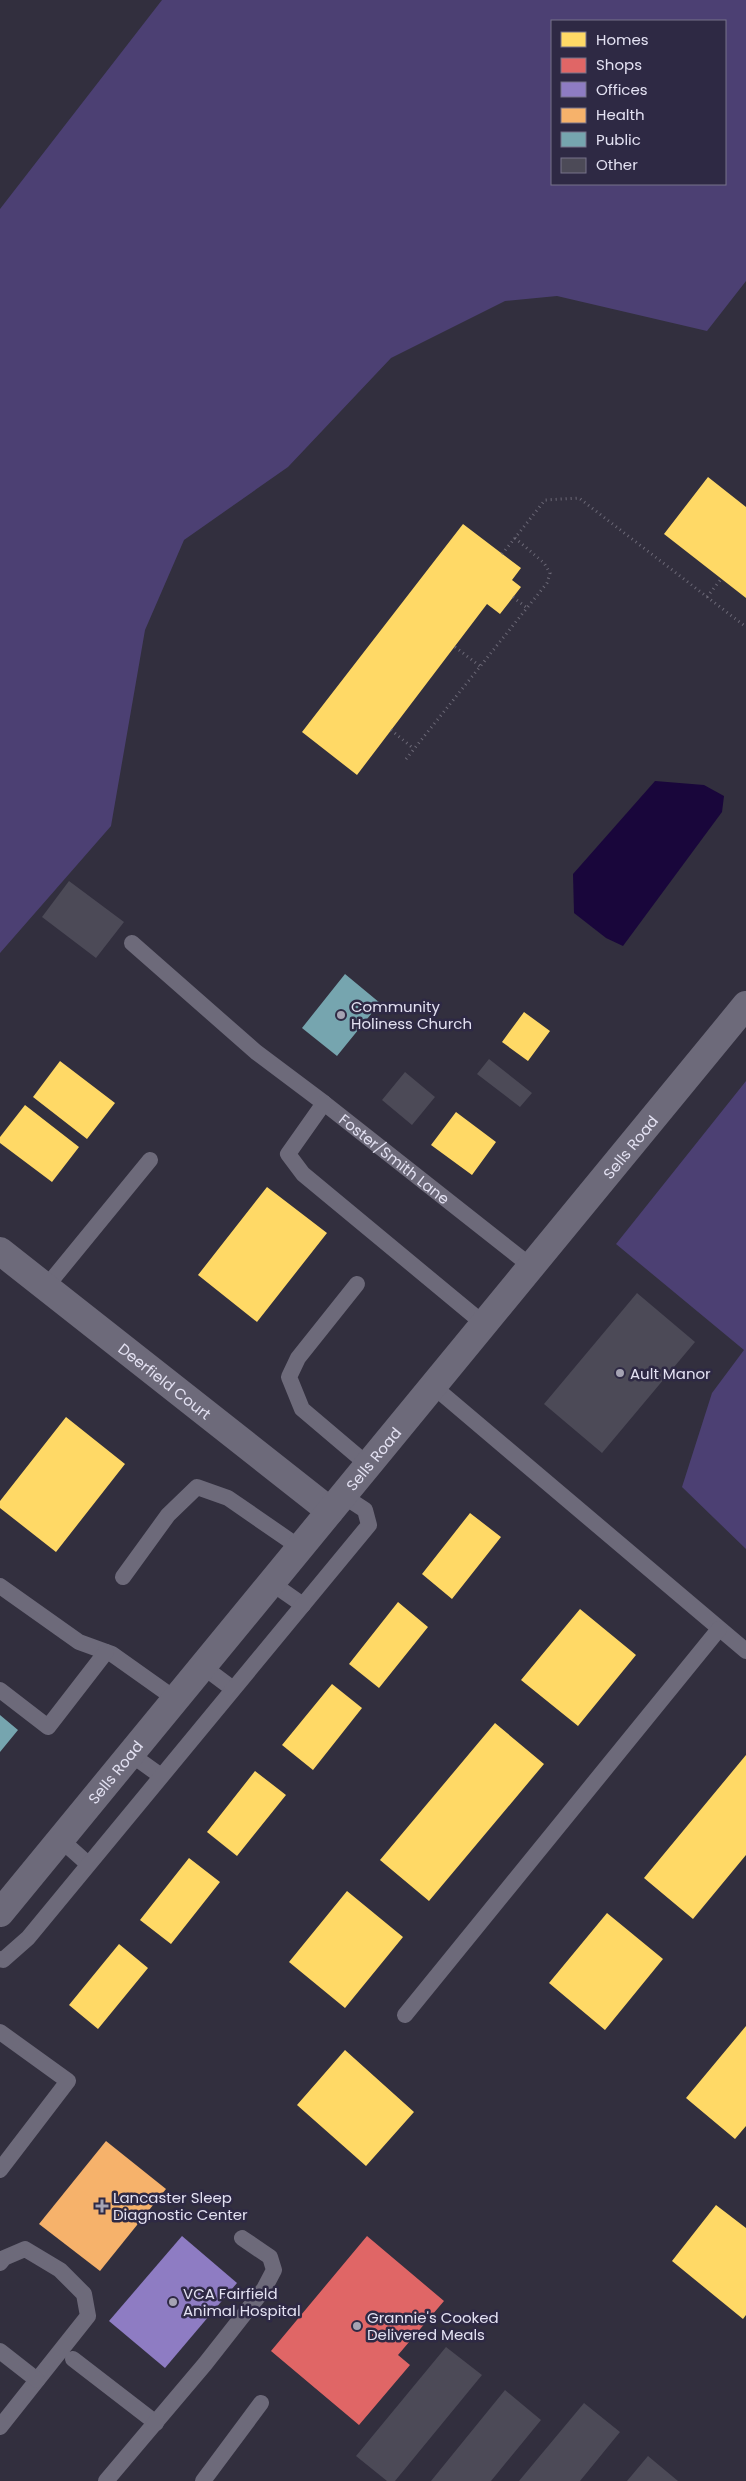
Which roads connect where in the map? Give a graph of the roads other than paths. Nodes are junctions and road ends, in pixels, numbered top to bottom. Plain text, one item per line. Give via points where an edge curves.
1 (132, 943) dead end
2 (746, 1005) edge
3 (324, 1103) junction
4 (150, 1160) dead end
5 (0, 1251) edge
6 (532, 1267) junction
7 (357, 1284) dead end
8 (46, 1287) junction
9 (484, 1324) junction
10 (433, 1386) junction
11 (368, 1465) junction
12 (336, 1503) junction
13 (299, 1547) junction
14 (123, 1577) dead end
15 (270, 1582) junction
16 (0, 1586) edge
17 (302, 1605) junction
18 (719, 1629) junction
19 (746, 1651) edge
20 (106, 1652) junction
21 (201, 1666) junction
22 (233, 1689) junction
23 (0, 1690) edge
24 (174, 1698) junction
25 (129, 1753) junction
26 (161, 1776) junction
27 (60, 1839) junction
28 (88, 1864) junction
29 (0, 1913) edge
30 (0, 1959) edge
31 (405, 2014) dead end
32 (0, 2032) edge
33 (0, 2170) edge
34 (242, 2238) dead end
35 (0, 2263) edge
36 (0, 2351) edge
37 (72, 2359) dead end
38 (37, 2380) junction
39 (262, 2403) dead end
40 (156, 2423) junction
41 (0, 2427) edge
42 (106, 2481) edge
43 (203, 2481) edge

1 - 3 lane, Foster/Smith Lane via 256,1052
2 - 6 street, Sells Road
3 - 6 lane, Foster/Smith Lane
3 - 9 lane via 288,1154 304,1174
4 - 8 lane
5 - 8 street, Deerfield Court
6 - 9 street, Sells Road
7 - 11 lane via 298,1358 289,1378 302,1409
8 - 12 street, Deerfield Court
9 - 10 street, Sells Road
10 - 11 street, Sells Road
10 - 18 lane
11 - 12 street, Sells Road
12 - 13 street, Sells Road
12 - 17 lane via 364,1510 369,1525
13 - 14 lane via 228,1498 197,1487 168,1515
13 - 15 street, Sells Road
15 - 17 lane
15 - 21 street, Sells Road
16 - 20 lane via 79,1642
17 - 22 lane
18 - 19 lane
18 - 31 lane
20 - 23 lane via 48,1727
20 - 24 lane
21 - 22 lane
21 - 24 street, Sells Road
22 - 26 lane
24 - 25 street, Sells Road
25 - 26 lane
25 - 27 street, Sells Road
26 - 28 lane
27 - 28 lane
27 - 29 street, Sells Road
28 - 30 lane via 28,1938 3,1960
32 - 33 lane via 68,2081
34 - 40 lane via 270,2257 274,2270 211,2357
35 - 38 lane via 25,2249 60,2270 84,2294 88,2316
36 - 38 lane
37 - 40 lane
38 - 41 lane
39 - 43 lane
40 - 42 lane

